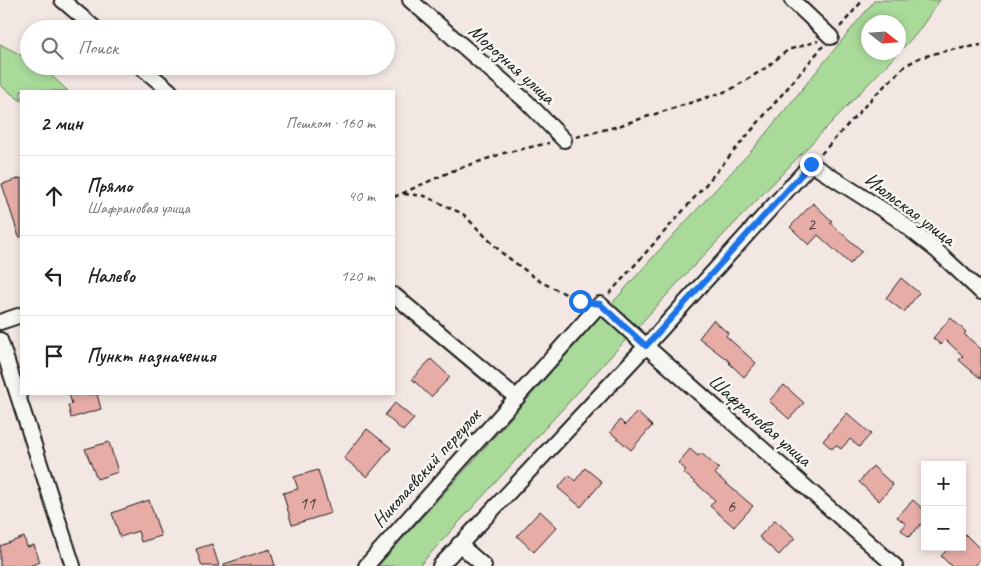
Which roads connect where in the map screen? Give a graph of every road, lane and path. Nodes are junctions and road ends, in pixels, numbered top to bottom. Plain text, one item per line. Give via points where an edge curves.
1 (62, 0) edge
2 (410, 0) edge
3 (792, 0) edge
4 (863, 0) edge
5 (85, 20) edge
6 (831, 37) junction
7 (981, 45) edge
8 (151, 75) edge
9 (169, 90) edge
10 (564, 140) junction
11 (811, 164) junction
12 (402, 194) junction
13 (395, 197) edge
14 (981, 292) edge
15 (395, 296) edge
16 (600, 304) junction
17 (20, 315) edge
18 (0, 322) edge
19 (0, 340) edge
20 (646, 346) junction
21 (517, 398) junction
22 (459, 544) junction
23 (73, 566) edge
24 (366, 566) edge
25 (440, 566) edge
26 (484, 566) edge
27 (896, 566) edge

1 - 5 street
2 - 10 street, Морозная улица via 527,102
3 - 6 street
4 - 6 path
6 - 10 path via 788,50 730,90
6 - 16 path
7 - 11 path via 940,52 906,66
8 - 9 street
10 - 12 path via 504,153 452,171
11 - 14 street, Июльская улица via 896,218
11 - 20 street
12 - 13 path
12 - 16 path via 425,196 463,214 502,253 541,282 580,301
15 - 21 street
16 - 20 street, Шафрановая улица
16 - 21 street, Николаевский переулок
17 - 18 street
19 - 23 street
20 - 22 street
20 - 27 street, Шафрановая улица
21 - 24 street, Николаевский переулок
22 - 25 street
22 - 26 street

